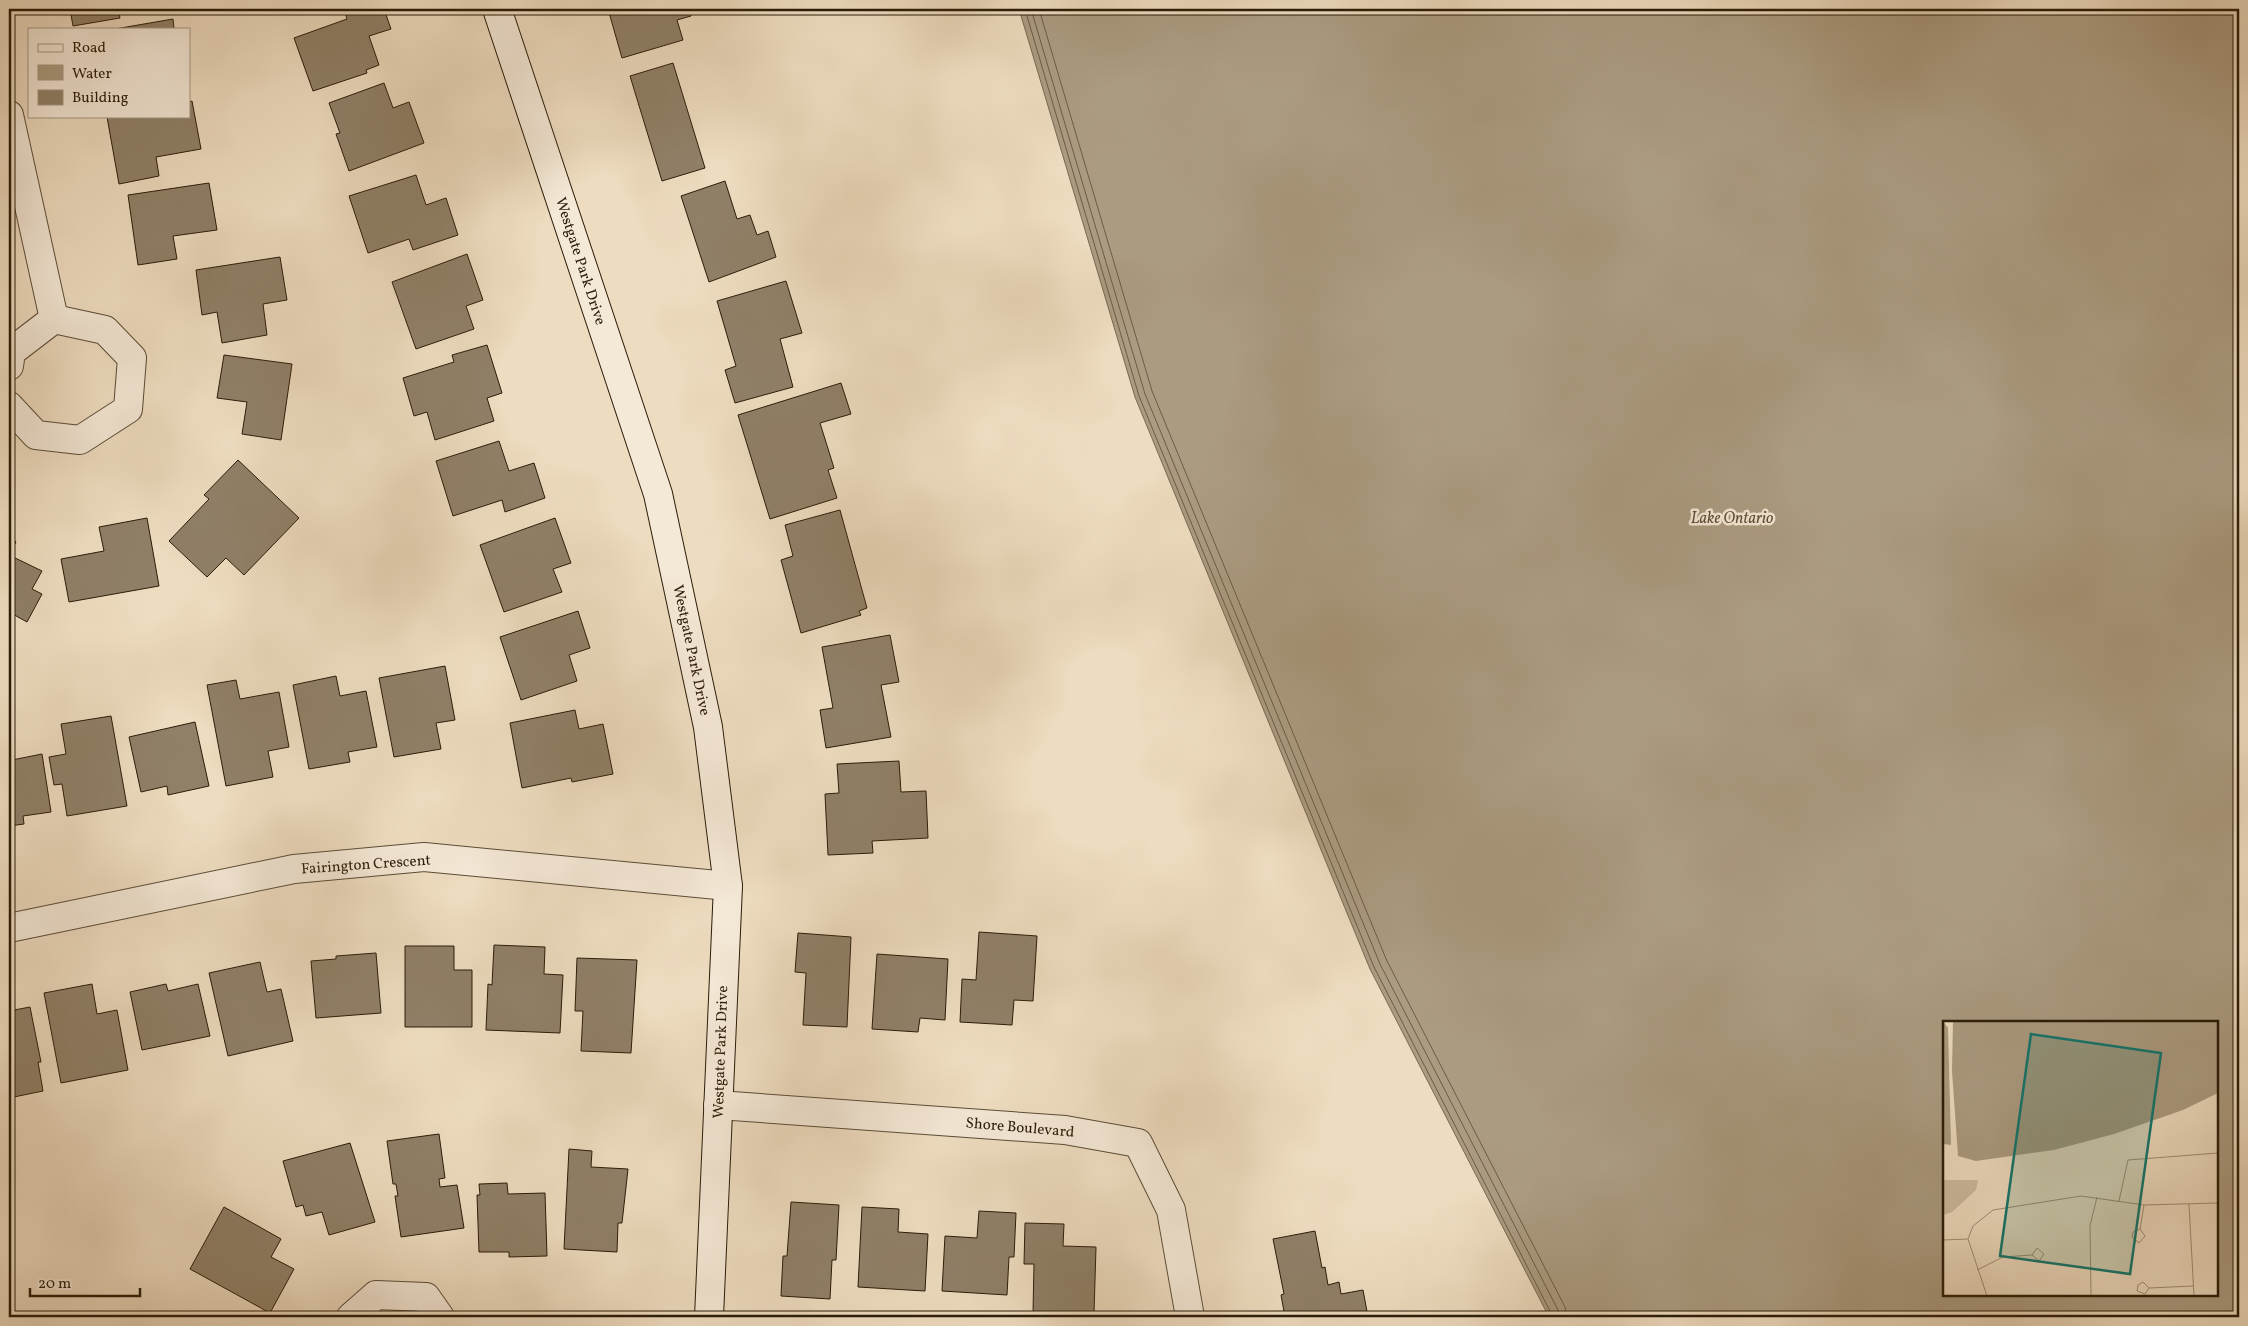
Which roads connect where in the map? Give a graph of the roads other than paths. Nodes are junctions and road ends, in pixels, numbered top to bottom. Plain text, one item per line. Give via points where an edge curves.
1 (497, 9) edge
2 (9, 114) edge
3 (54, 320) junction
4 (9, 366) edge
5 (9, 406) edge
6 (728, 886) junction
7 (9, 928) edge
8 (718, 1105) junction
9 (351, 1317) edge
10 (440, 1317) edge
11 (709, 1317) edge
12 (1190, 1317) edge

1 - 6 street, Westgate Park Drive via 658,494 708,727
2 - 3 street
3 - 4 street via 11,352
3 - 5 street via 105,330 132,358 128,409 80,440 36,435
6 - 7 street, Fairington Crescent via 424,857 294,869
6 - 8 street, Westgate Park Drive
8 - 11 street, Westgate Park Drive
8 - 12 street, Shore Boulevard via 1065,1130 1138,1143 1171,1210
9 - 10 street via 376,1295 426,1297

